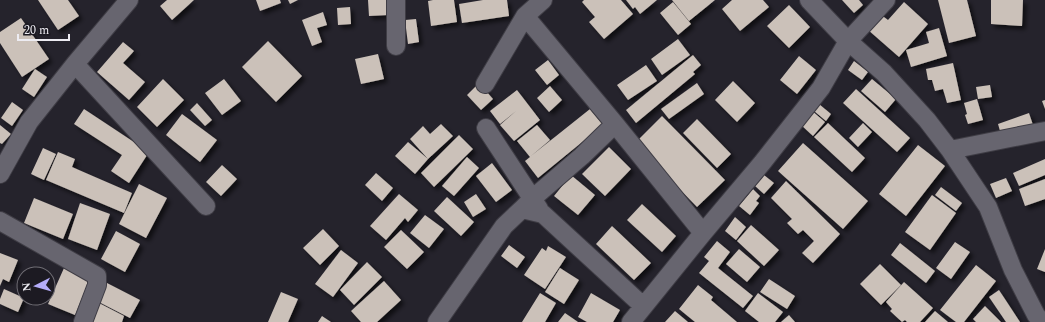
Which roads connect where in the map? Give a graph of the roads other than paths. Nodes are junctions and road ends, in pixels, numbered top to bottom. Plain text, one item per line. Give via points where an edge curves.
1 (129, 0) edge
2 (396, 0) edge
3 (543, 0) edge
4 (809, 0) edge
5 (886, 0) edge
6 (526, 16) junction
7 (848, 41) junction
8 (396, 46) dead end
9 (75, 64) junction
10 (485, 84) dead end
11 (615, 124) junction
12 (486, 128) dead end
13 (1045, 131) edge
14 (950, 150) junction
15 (0, 174) edge
16 (527, 204) junction
17 (206, 206) dead end
18 (0, 221) edge
19 (703, 233) junction
20 (643, 306) junction
21 (1036, 320) edge
22 (83, 322) edge
23 (437, 322) edge
24 (631, 322) edge

1 - 9 street
2 - 8 street
3 - 6 street
4 - 7 street
5 - 7 street
6 - 10 street
6 - 11 street
7 - 14 street via 884,73 927,120
7 - 19 street via 821,88
9 - 15 street via 29,122
9 - 17 street
11 - 16 street
11 - 19 street
12 - 16 street
13 - 14 street
14 - 21 street via 988,207
16 - 20 street via 543,214
16 - 23 street via 504,226
18 - 22 street via 97,276 97,285
19 - 20 street
20 - 24 street

